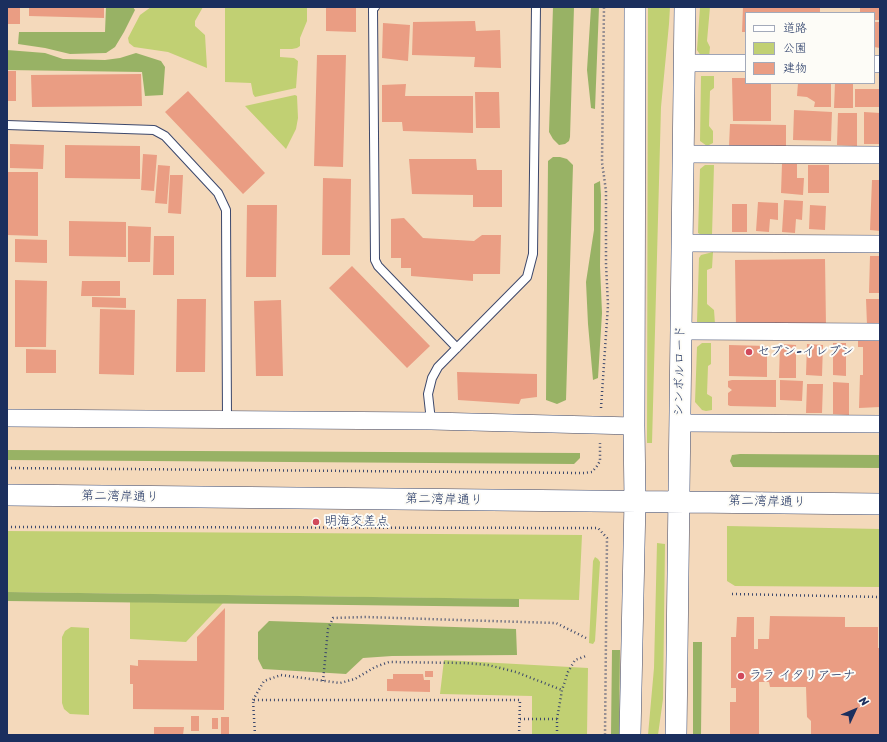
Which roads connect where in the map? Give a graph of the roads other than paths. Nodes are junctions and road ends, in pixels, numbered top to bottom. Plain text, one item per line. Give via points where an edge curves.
1 (375, 7) edge
2 (536, 7) edge
3 (635, 7) edge
4 (684, 7) edge
5 (684, 63) junction
6 (745, 63) edge
7 (7, 125) edge
8 (682, 154) junction
9 (880, 155) edge
10 (681, 244) junction
11 (880, 244) edge
12 (681, 331) junction
13 (880, 332) edge
14 (457, 348) junction
15 (7, 418) edge
16 (227, 420) junction
17 (431, 421) junction
18 (679, 423) junction
19 (880, 424) edge
20 (634, 426) junction
21 (7, 495) edge
22 (635, 501) junction
23 (678, 501) junction
24 (880, 504) edge
25 (630, 735) edge
26 (676, 735) edge

1 - 14 lane via 373,17 376,260 378,266
2 - 14 lane via 533,254 527,276
3 - 20 street
4 - 5 street, シンボルロード
5 - 6 street
5 - 8 street, シンボルロード
7 - 16 lane via 154,130 165,136 218,193 226,210
8 - 9 street
8 - 10 street, シンボルロード
10 - 11 street
10 - 12 street, シンボルロード
12 - 13 street
12 - 18 street, シンボルロード
14 - 17 lane via 438,367 432,378 428,394
15 - 16 street
16 - 17 street
17 - 20 street
18 - 19 street
18 - 23 street, シンボルロード
20 - 22 street
21 - 22 street, 第二湾岸通り
22 - 23 street, 第二湾岸通り
22 - 25 street
23 - 24 street, 第二湾岸通り
23 - 26 street, シンボルロード

